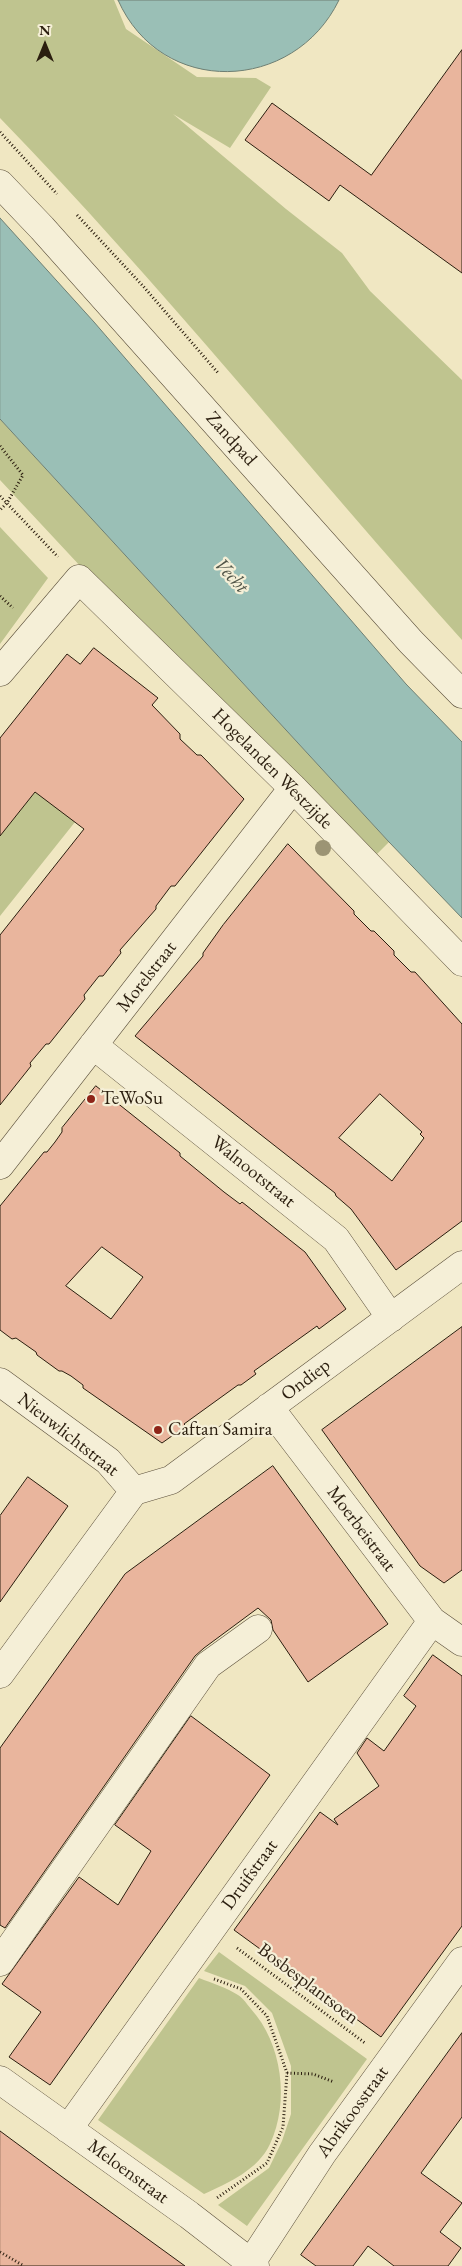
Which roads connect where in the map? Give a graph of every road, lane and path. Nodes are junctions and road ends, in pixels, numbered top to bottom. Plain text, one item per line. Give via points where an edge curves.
1 (0, 184) edge
2 (0, 446) edge
3 (0, 496) edge
4 (7, 503) junction
5 (0, 510) edge
6 (79, 579) junction
7 (0, 672) edge
8 (462, 694) edge
9 (293, 788) junction
10 (462, 962) edge
11 (93, 1046) junction
12 (0, 1165) edge
13 (462, 1265) edge
14 (391, 1318) junction
15 (0, 1382) edge
16 (269, 1407) junction
17 (134, 1491) junction
18 (432, 1621) junction
19 (258, 1629) dead end
20 (462, 1642) edge
21 (0, 1674) edge
22 (211, 1929) junction
23 (462, 1961) edge
24 (0, 1962) edge
25 (183, 1968) junction
26 (389, 2062) junction
27 (287, 2073) junction
28 (324, 2078) dead end
29 (0, 2080) edge
30 (68, 2128) junction
31 (189, 2215) junction
32 (0, 2252) edge
33 (252, 2265) edge
34 (24, 2266) edge

1 - 8 street, Zandpad via 411,642
2 - 4 path via 23,474
3 - 4 path
4 - 5 path
4 - 6 path
6 - 7 street
6 - 9 street, Hogelanden Westzijde
9 - 10 street, Hogelanden Westzijde
9 - 11 street, Morelstraat
11 - 12 street, Morelstraat
11 - 14 street, Walnootstraat via 336,1239
13 - 14 street, Ondiep
14 - 16 street, Ondiep
15 - 17 street, Nieuwlichtstraat via 108,1462
16 - 17 street, Ondiep via 171,1480
16 - 18 street, Moerbeistraat
17 - 21 street
18 - 20 street, Moerbeistraat
18 - 22 street, Druifstraat
19 - 24 street via 208,1665
22 - 25 street, Druifstraat
22 - 26 path, Bosbesplantsoen
23 - 26 street, Abrikoosstraat
25 - 27 path via 241,1989 267,2016
25 - 30 street, Druifstraat
26 - 33 street, Abrikoosstraat via 322,2154
27 - 28 path
27 - 31 path via 283,2127 266,2163 231,2190
29 - 30 street, Meloenstraat
30 - 31 street, Meloenstraat
31 - 33 street, Meloenstraat
32 - 34 path

